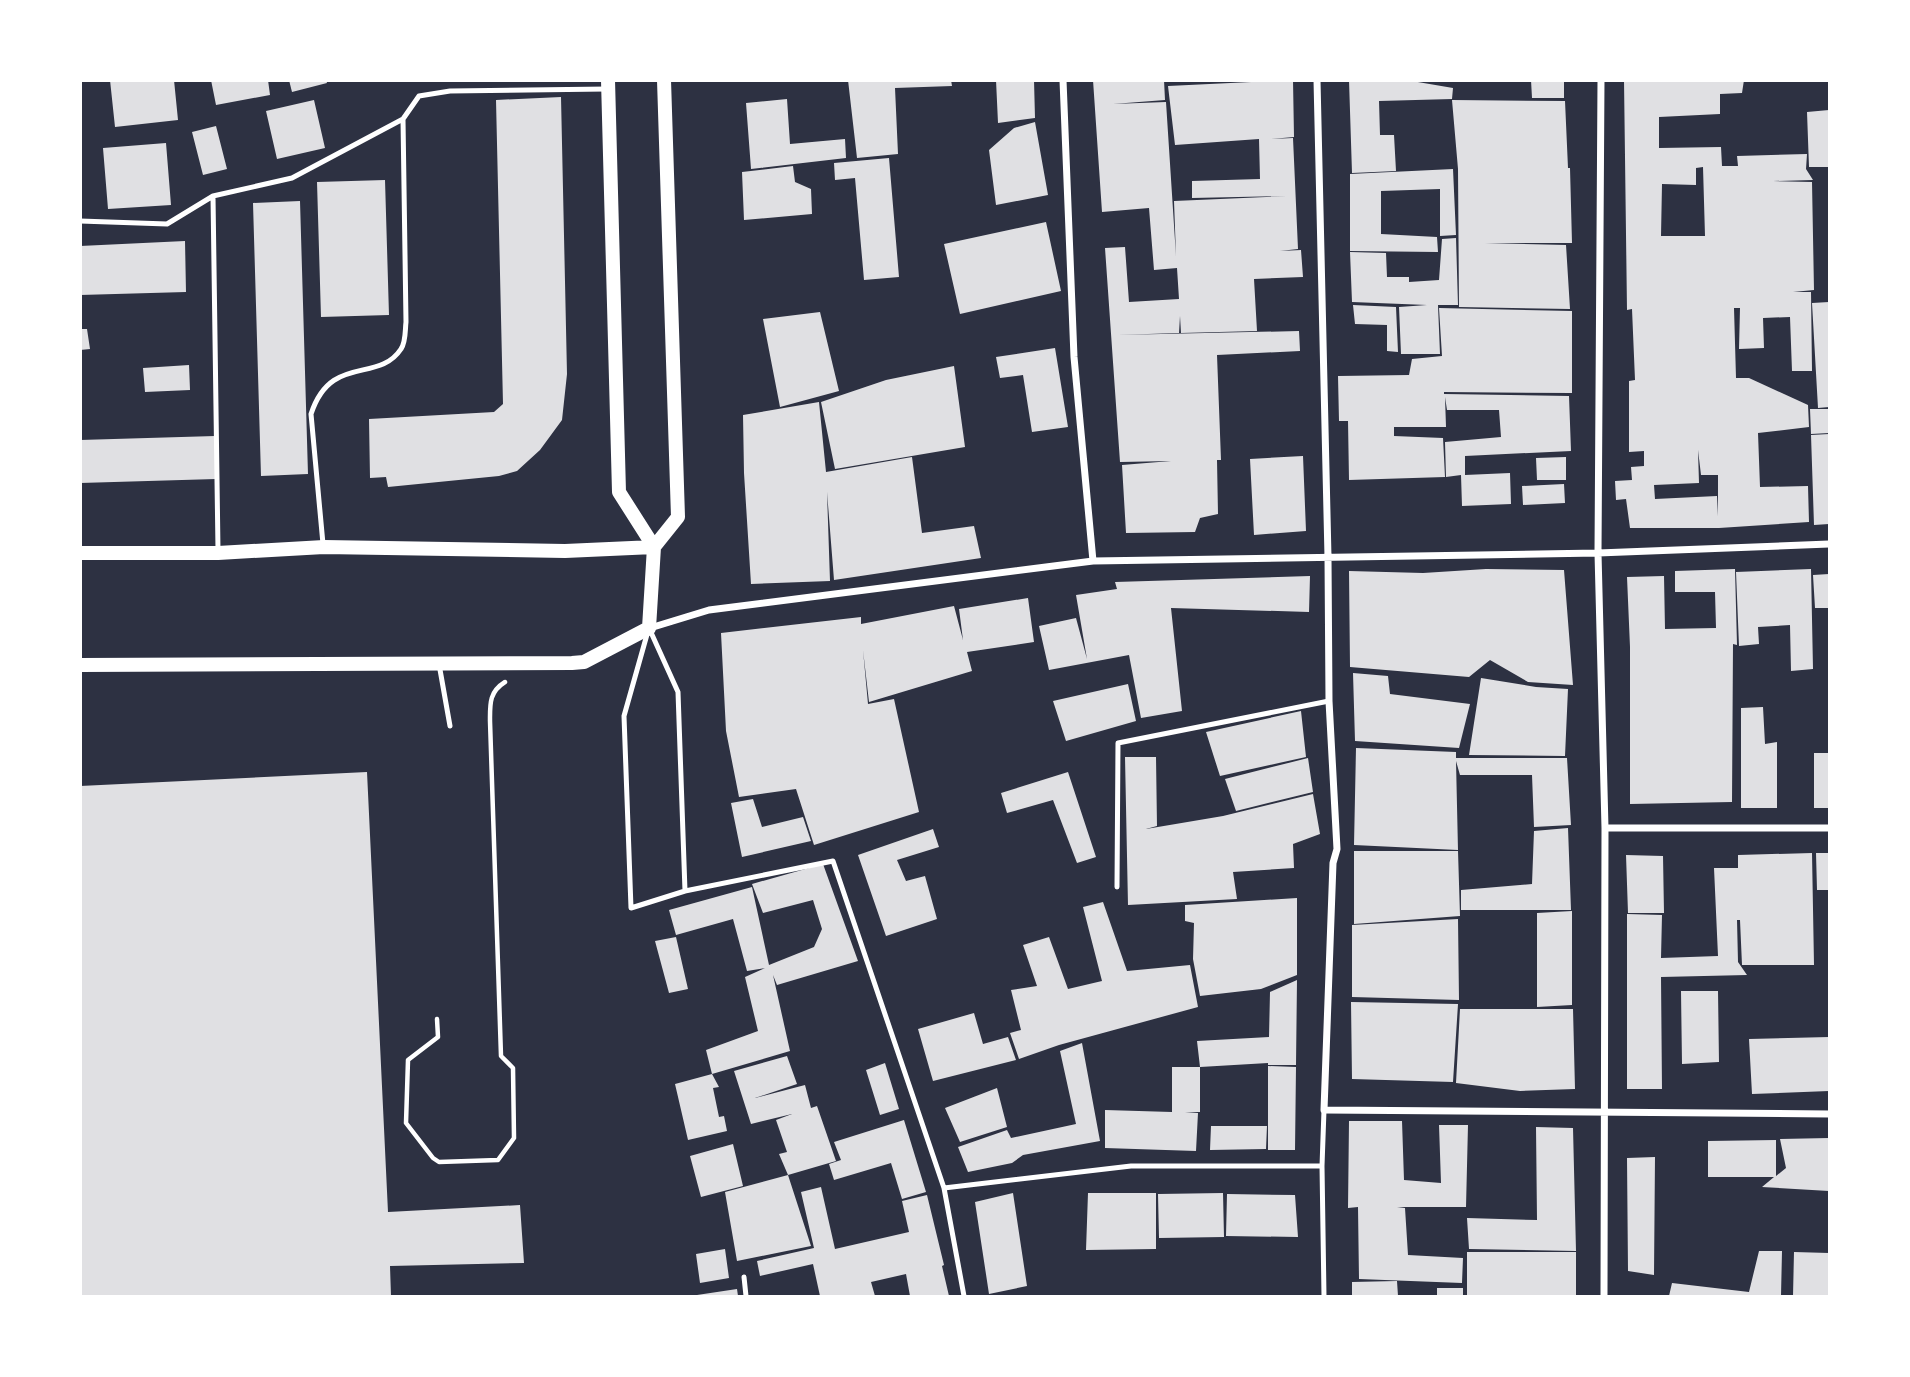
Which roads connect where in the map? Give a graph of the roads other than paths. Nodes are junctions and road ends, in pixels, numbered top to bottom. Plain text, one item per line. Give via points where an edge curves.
1 (664, 80) edge
2 (1063, 80) edge
3 (1317, 80) edge
4 (1601, 80) edge
5 (608, 85) edge
6 (403, 118) junction
7 (213, 196) junction
8 (80, 221) edge
9 (1829, 544) edge
10 (324, 547) junction
11 (654, 547) junction
12 (80, 553) edge
13 (218, 553) junction
14 (1598, 553) junction
15 (1328, 557) junction
16 (1093, 561) junction
17 (649, 628) junction
18 (439, 663) junction
19 (80, 665) edge
20 (1329, 701) junction
21 (450, 726) dead end
22 (1605, 828) junction
23 (1829, 828) edge
24 (1117, 887) dead end
25 (685, 891) junction
26 (1324, 1110) junction
27 (1603, 1114) junction
28 (1829, 1114) edge
29 (1322, 1166) junction
30 (944, 1188) junction
31 (744, 1277) dead end
32 (746, 1297) edge
33 (964, 1297) edge
34 (1324, 1297) edge
35 (1604, 1297) edge

1 - 11 main road via 678,517
2 - 16 street via 1074,357
3 - 15 street
4 - 14 street
5 - 6 lane via 439,92 419,96
5 - 11 main road via 619,492
6 - 7 lane via 292,178
6 - 10 lane via 403,347 390,361 335,378 317,396 311,414
7 - 8 lane via 167,224
7 - 13 lane
9 - 14 street
10 - 11 main road via 565,551
10 - 13 main road
11 - 17 main road
12 - 13 main road
14 - 15 street
14 - 22 street
15 - 16 street
15 - 20 street
16 - 17 street via 709,610
17 - 18 main road via 584,662
17 - 25 lane via 678,692
17 - 25 lane via 624,716 631,908
18 - 19 main road
18 - 21 lane
20 - 24 lane via 1118,743
20 - 26 street via 1337,849 1332,863
22 - 23 street
22 - 27 street
25 - 30 lane via 832,861
26 - 27 street
26 - 29 lane
27 - 28 street
27 - 35 street
29 - 30 lane via 1131,1166
29 - 34 lane
30 - 33 lane
31 - 32 lane

